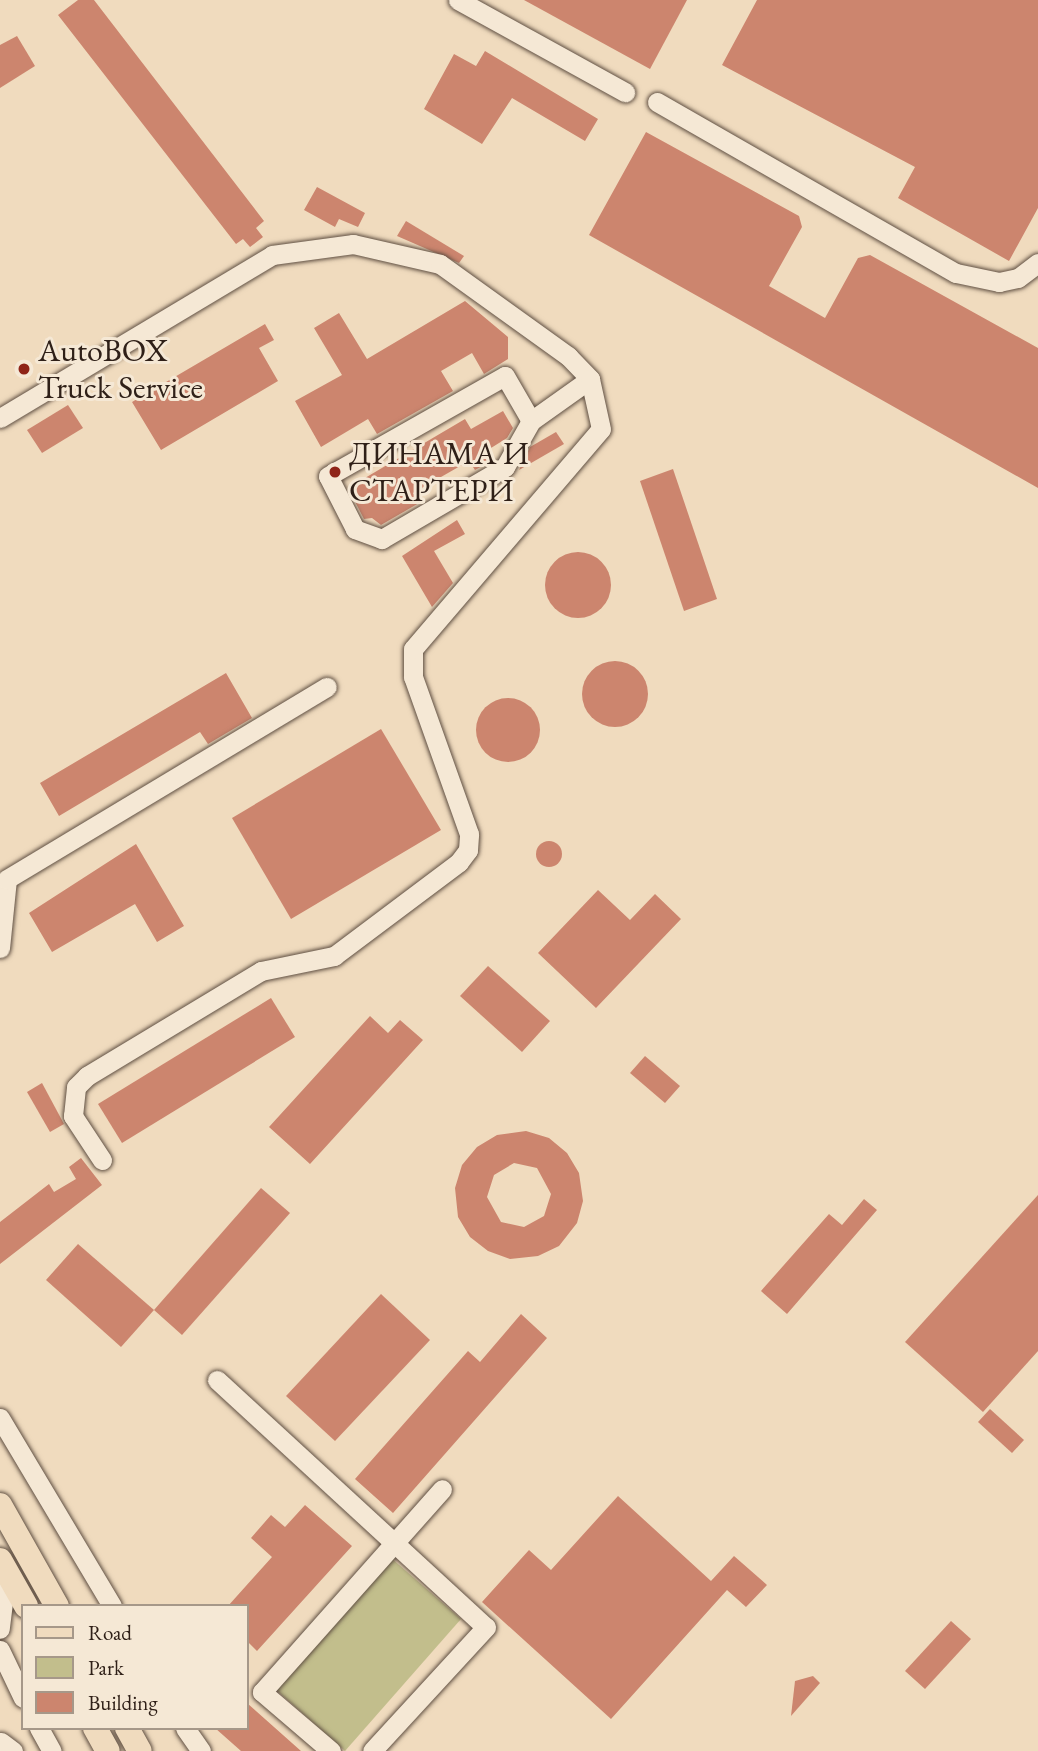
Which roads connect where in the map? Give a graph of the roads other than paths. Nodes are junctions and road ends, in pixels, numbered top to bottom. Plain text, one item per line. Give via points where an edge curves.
1 (458, 0) edge
2 (625, 92) dead end
3 (657, 102) dead end
4 (1038, 263) edge
5 (590, 379) junction
6 (0, 418) edge
7 (531, 421) junction
8 (327, 687) dead end
9 (0, 948) edge
10 (102, 1160) dead end
11 (218, 1380) dead end
12 (0, 1418) edge
13 (442, 1489) dead end
14 (0, 1505) edge
15 (395, 1543) junction
16 (0, 1560) edge
17 (0, 1583) edge
18 (25, 1604) edge
19 (56, 1604) edge
20 (111, 1604) edge
21 (0, 1629) edge
22 (0, 1650) edge
23 (21, 1694) edge
24 (40, 1730) edge
25 (96, 1730) edge
26 (128, 1730) edge
27 (186, 1730) edge
28 (52, 1751) edge
29 (108, 1751) edge
30 (140, 1751) edge
31 (201, 1751) edge
32 (331, 1751) edge
33 (372, 1751) edge

1 - 2 lane
3 - 4 lane via 957,273 999,282 1018,278
5 - 6 lane via 568,356 440,264 353,244 272,255
5 - 7 lane
5 - 10 lane via 601,429 413,649 412,677 469,834 468,850 459,862 334,956 261,971 87,1076 76,1087 73,1116
7 - 7 lane via 505,467 382,540 355,529 328,476 505,376
8 - 9 lane via 7,879
11 - 15 lane
12 - 20 lane
13 - 15 lane
14 - 19 main road
15 - 32 lane via 262,1692
15 - 33 lane via 486,1627
16 - 18 main road
17 - 21 lane via 4,1594
22 - 23 lane
24 - 28 lane
25 - 29 main road
26 - 30 main road
27 - 31 lane

